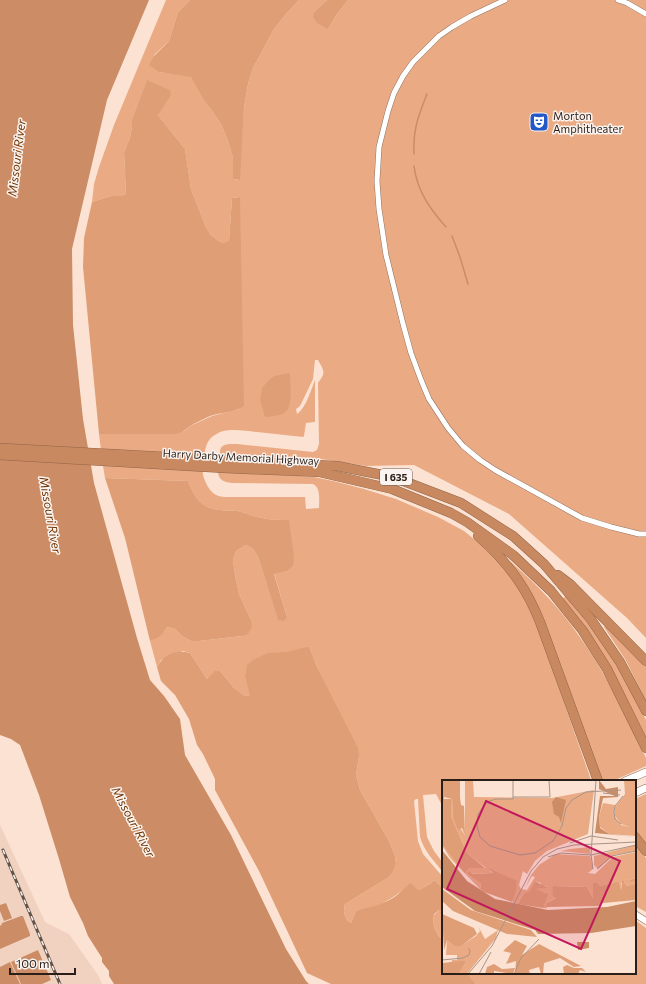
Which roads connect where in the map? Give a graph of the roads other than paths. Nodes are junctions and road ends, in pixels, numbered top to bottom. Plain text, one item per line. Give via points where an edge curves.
1 (505, 0) edge
2 (618, 0) edge
3 (646, 14) edge
4 (0, 448) edge
5 (0, 455) edge
6 (223, 464) junction
7 (451, 513) junction
8 (646, 534) edge
9 (544, 564) junction
10 (646, 661) edge
11 (646, 711) edge
12 (646, 748) edge
13 (646, 772) edge
14 (598, 780) edge
15 (627, 780) edge
16 (646, 788) edge
17 (636, 793) edge
18 (636, 838) edge
19 (646, 851) edge
20 (636, 915) edge
21 (646, 920) edge

1 - 8 street via 464,19 431,44 403,76 388,111 379,147 377,181 386,255 403,324 420,380 429,399 463,446 495,470 582,518 611,528
2 - 3 street
4 - 6 highway, Harry Darby Memorial Highway / I 635
5 - 6 highway, Harry Darby Memorial Highway / I 635
6 - 7 highway, Harry Darby Memorial Highway / I 635 via 319,472 392,489
6 - 9 highway, Harry Darby Memorial Highway / I 635 via 337,466 393,477 461,503 512,536
7 - 12 highway, Harry Darby Memorial Highway / I 635 via 513,555 551,591 583,631 607,669
7 - 14 highway via 503,561 531,601
9 - 10 highway via 570,584
9 - 11 highway, Harry Darby Memorial Highway / I 635 via 590,618 620,662
13 - 15 main road
16 - 17 main road
18 - 19 highway
20 - 21 street

